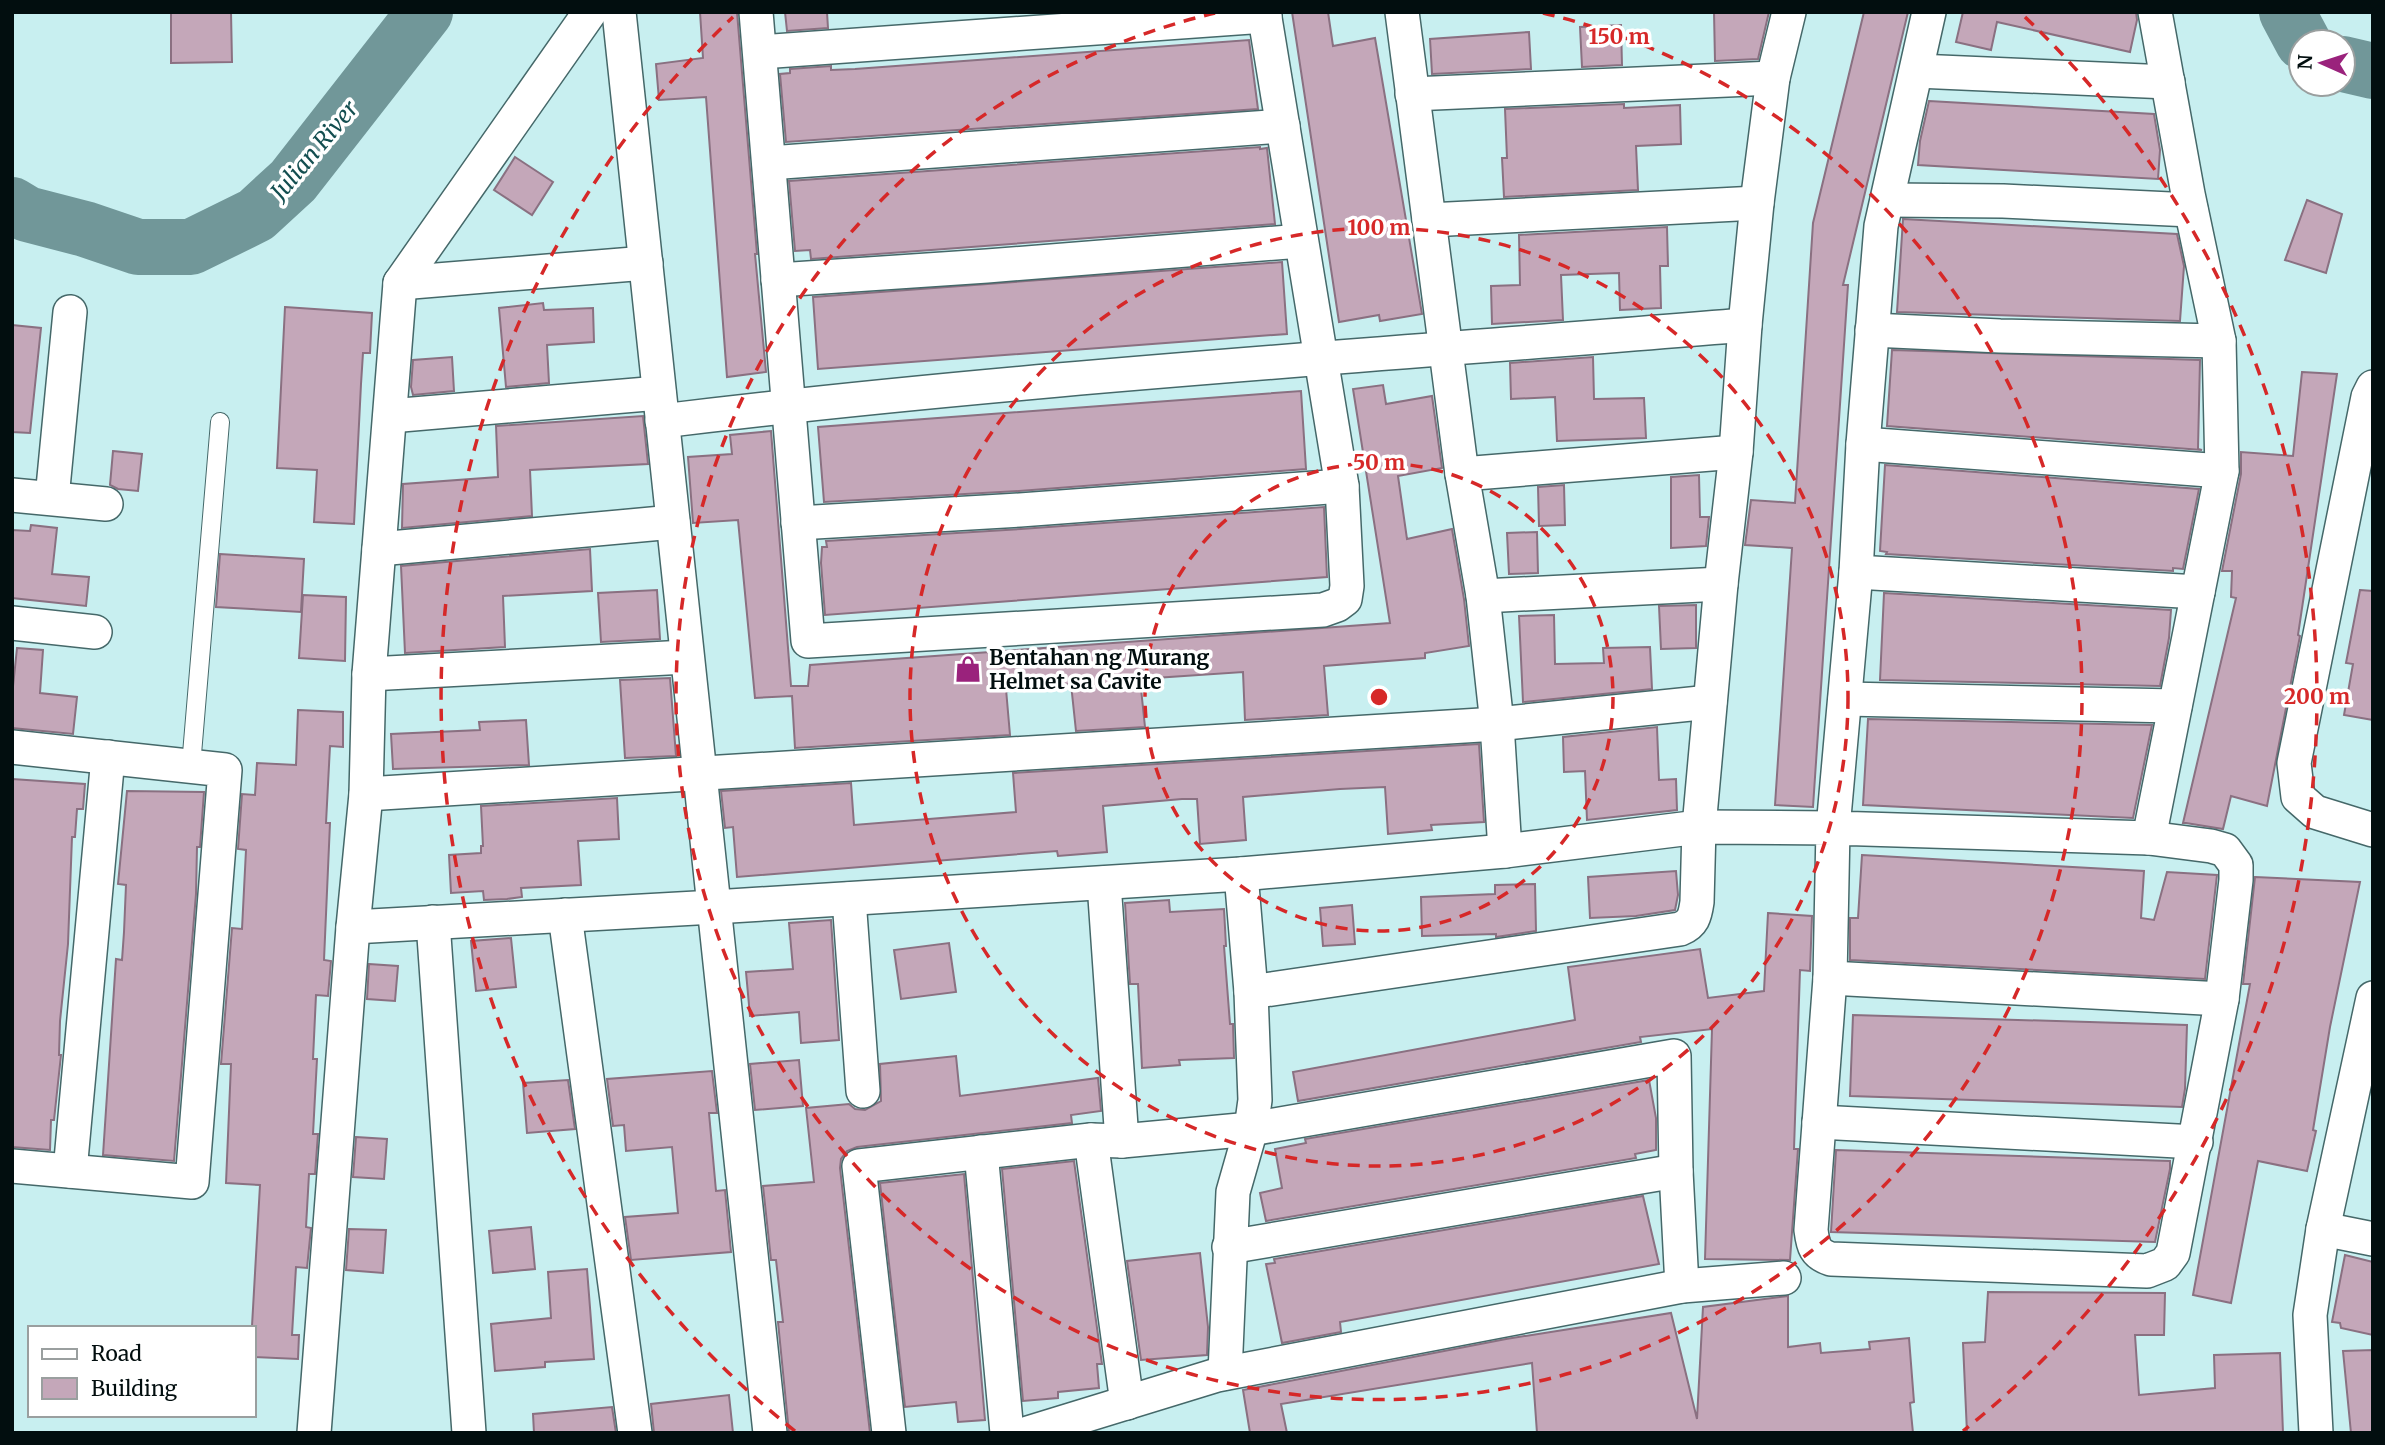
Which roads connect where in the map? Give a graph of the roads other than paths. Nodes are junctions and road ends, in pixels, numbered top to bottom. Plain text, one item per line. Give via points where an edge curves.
1 (590, 12) edge
2 (619, 12) edge
3 (756, 12) edge
4 (1402, 12) edge
5 (1789, 12) edge
6 (1929, 12) edge
7 (2155, 12) edge
8 (1265, 14) edge
9 (760, 52) junction
10 (1917, 71) junction
11 (1773, 78) junction
12 (2168, 82) junction
13 (1412, 94) junction
14 (1283, 125) junction
15 (769, 163) junction
16 (1887, 200) junction
17 (1757, 202) junction
18 (2191, 210) junction
19 (1429, 220) junction
20 (1301, 241) junction
21 (646, 263) junction
22 (778, 280) junction
23 (400, 283) junction
24 (70, 312) dead end
25 (1745, 325) junction
26 (1872, 330) junction
27 (2218, 341) junction
28 (1445, 350) junction
29 (1321, 357) junction
30 (2373, 387) edge
31 (789, 405) junction
32 (661, 407) junction
33 (390, 416) junction
34 (220, 422) dead end
35 (1863, 444) junction
36 (1737, 452) junction
37 (2222, 471) junction
38 (1462, 474) junction
39 (1342, 486) junction
40 (12, 495) edge
41 (52, 498) junction
42 (106, 504) dead end
43 (673, 522) junction
44 (798, 523) junction
45 (379, 549) junction
46 (1856, 572) junction
47 (1721, 584) junction
48 (2198, 592) junction
49 (1483, 596) junction
50 (12, 623) edge
51 (95, 632) dead end
52 (686, 657) junction
53 (369, 674) junction
54 (1845, 699) junction
55 (1710, 702) junction
56 (2175, 706) junction
57 (1497, 724) junction
58 (12, 747) edge
59 (108, 757) junction
60 (191, 766) junction
61 (699, 775) junction
62 (366, 794) junction
63 (1699, 827) junction
64 (1833, 828) junction
65 (2373, 830) edge
66 (2149, 838) junction
67 (1505, 852) junction
68 (1241, 874) junction
69 (1104, 883) junction
70 (849, 899) junction
71 (714, 907) junction
72 (565, 915) junction
73 (433, 922) junction
74 (354, 927) junction
75 (1830, 978) junction
76 (1251, 992) junction
77 (2373, 998) edge
78 (2222, 999) junction
79 (863, 1091) dead end
80 (1819, 1122) junction
81 (1251, 1129) junction
82 (1107, 1140) junction
83 (2196, 1142) junction
84 (982, 1152) junction
85 (12, 1166) edge
86 (69, 1171) junction
87 (1676, 1171) junction
88 (2323, 1229) junction
89 (2373, 1239) edge
90 (1229, 1247) junction
91 (1784, 1278) dead end
92 (1682, 1286) junction
93 (1225, 1373) junction
94 (1127, 1403) junction
95 (314, 1433) edge
96 (469, 1433) edge
97 (635, 1433) edge
98 (770, 1433) edge
99 (889, 1433) edge
100 (1007, 1433) edge
101 (1028, 1433) edge
102 (2316, 1433) edge

1 - 23 street
2 - 21 street
3 - 9 street
4 - 13 street
5 - 11 street
6 - 10 street
7 - 12 street
8 - 9 street
8 - 14 street
9 - 15 street
10 - 12 street
10 - 16 street
11 - 13 street
11 - 17 street
12 - 18 street
13 - 19 street
14 - 15 street
14 - 20 street
15 - 22 street
16 - 18 street
16 - 26 street
17 - 19 street
17 - 25 street
18 - 27 street
19 - 28 street
20 - 22 street
20 - 29 street
21 - 23 street
21 - 32 street
22 - 31 street
23 - 33 street
24 - 41 street
25 - 28 street
25 - 36 street
26 - 27 street
26 - 35 street
27 - 37 street
28 - 29 street
28 - 38 street
29 - 31 street
29 - 39 street
30 - 65 street via 2294,763 2298,797 2315,812
31 - 32 street
31 - 44 street
32 - 33 street
32 - 43 street
33 - 45 street
34 - 60 lane
35 - 37 street
35 - 46 street
36 - 38 street
36 - 47 street
37 - 48 street
38 - 49 street
39 - 44 street
39 - 44 street via 1347,586 1345,599 1323,610 808,641
40 - 41 street
41 - 42 street
43 - 45 street
43 - 52 street
45 - 53 street
46 - 48 street
46 - 54 street
47 - 49 street
47 - 55 street
48 - 56 street
49 - 57 street
50 - 51 street
52 - 53 street
52 - 61 street
53 - 62 street
54 - 56 street
54 - 64 street
55 - 57 street
55 - 63 street
56 - 66 street
57 - 61 street
57 - 67 street
58 - 59 street
59 - 60 street
59 - 86 street
60 - 86 street via 225,770 192,1182
61 - 62 street
61 - 71 street
62 - 74 street
63 - 64 street
63 - 67 street
63 - 76 street via 1696,914 1690,925 1680,929
64 - 66 street
64 - 75 street
66 - 78 street via 2225,850 2236,865
67 - 68 street
68 - 69 street
68 - 76 street
69 - 70 street
69 - 82 street
70 - 71 street
70 - 79 street
71 - 72 street
71 - 98 street
72 - 73 street
72 - 97 street
73 - 74 street
73 - 96 street
74 - 95 street
75 - 78 street
75 - 80 street
76 - 81 street via 1255,1100
77 - 88 street
78 - 83 street
80 - 83 street
80 - 83 street via 1811,1230 1813,1246 1831,1259 2147,1271 2165,1264 2173,1253
81 - 82 street
81 - 87 street via 1674,1056
81 - 90 street via 1233,1192
82 - 84 street
82 - 94 street
84 - 99 street via 859,1166
84 - 100 street
85 - 86 street
87 - 90 street
87 - 92 street
88 - 89 street
88 - 102 street via 2310,1315
90 - 93 street
91 - 92 street
92 - 93 street
93 - 94 street
94 - 101 street

